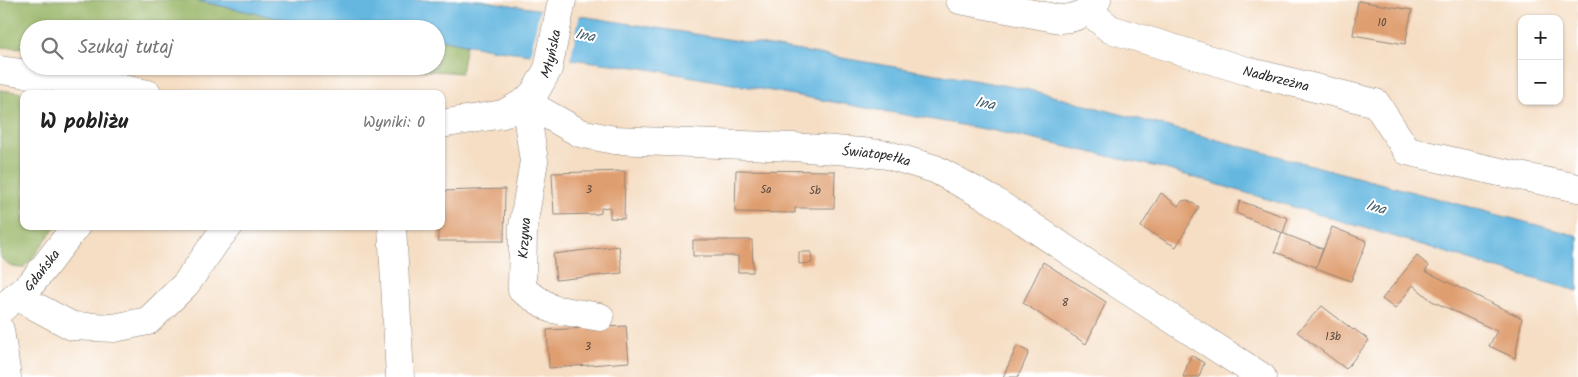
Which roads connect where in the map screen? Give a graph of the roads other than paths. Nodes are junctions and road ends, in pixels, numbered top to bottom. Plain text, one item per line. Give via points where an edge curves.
1 (562, 0) edge
2 (960, 0) edge
3 (1093, 5) edge
4 (0, 70) edge
5 (20, 73) edge
6 (35, 75) edge
7 (128, 90) edge
8 (525, 102) junction
9 (445, 123) edge
10 (1578, 188) edge
11 (73, 230) edge
12 (225, 230) edge
13 (392, 230) edge
14 (8, 303) edge
15 (600, 317) dead end
16 (0, 330) edge
17 (7, 377) edge
18 (400, 377) edge
19 (1262, 377) edge

1 - 8 street, Młyńska via 548,69
2 - 3 street, Nadbrzeżna via 1060,19 1073,18
3 - 10 street, Nadbrzeżna via 1110,29 1247,71 1376,103 1407,151
4 - 5 street
6 - 7 street
8 - 9 street via 503,114
8 - 15 street, Krzywa via 534,161 523,227 522,290 552,309
8 - 19 street, Światopełka via 580,133 614,140 862,152 888,155 935,169 994,201
11 - 14 street, Gdańska via 31,284
12 - 14 street via 186,284 148,321 114,328 72,326
13 - 18 street
16 - 17 street

